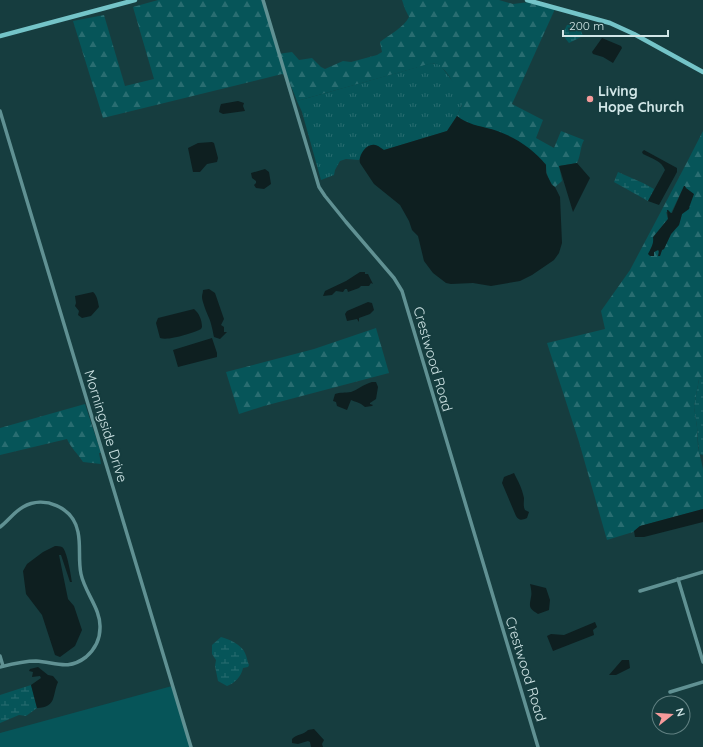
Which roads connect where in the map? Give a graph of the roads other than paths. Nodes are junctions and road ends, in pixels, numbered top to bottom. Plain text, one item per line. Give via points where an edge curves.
1 (135, 0) edge
2 (263, 0) edge
3 (526, 0) edge
4 (0, 36) edge
5 (703, 72) edge
6 (0, 111) edge
7 (0, 527) edge
8 (703, 572) edge
9 (678, 580) junction
10 (640, 591) dead end
11 (0, 656) edge
12 (703, 662) edge
13 (1, 667) edge
14 (703, 682) edge
15 (670, 692) dead end
16 (191, 747) edge
17 (538, 747) edge

1 - 4 main road
2 - 17 street, Crestwood Road via 319,187 402,291
3 - 5 main road via 610,23
6 - 16 street, Morningside Drive
7 - 13 street via 20,508 33,503 58,506 73,519 77,529 81,574 98,615 100,627 93,649 74,664 60,666 27,661
8 - 9 street
9 - 10 street
9 - 12 street
11 - 13 street
14 - 15 street

